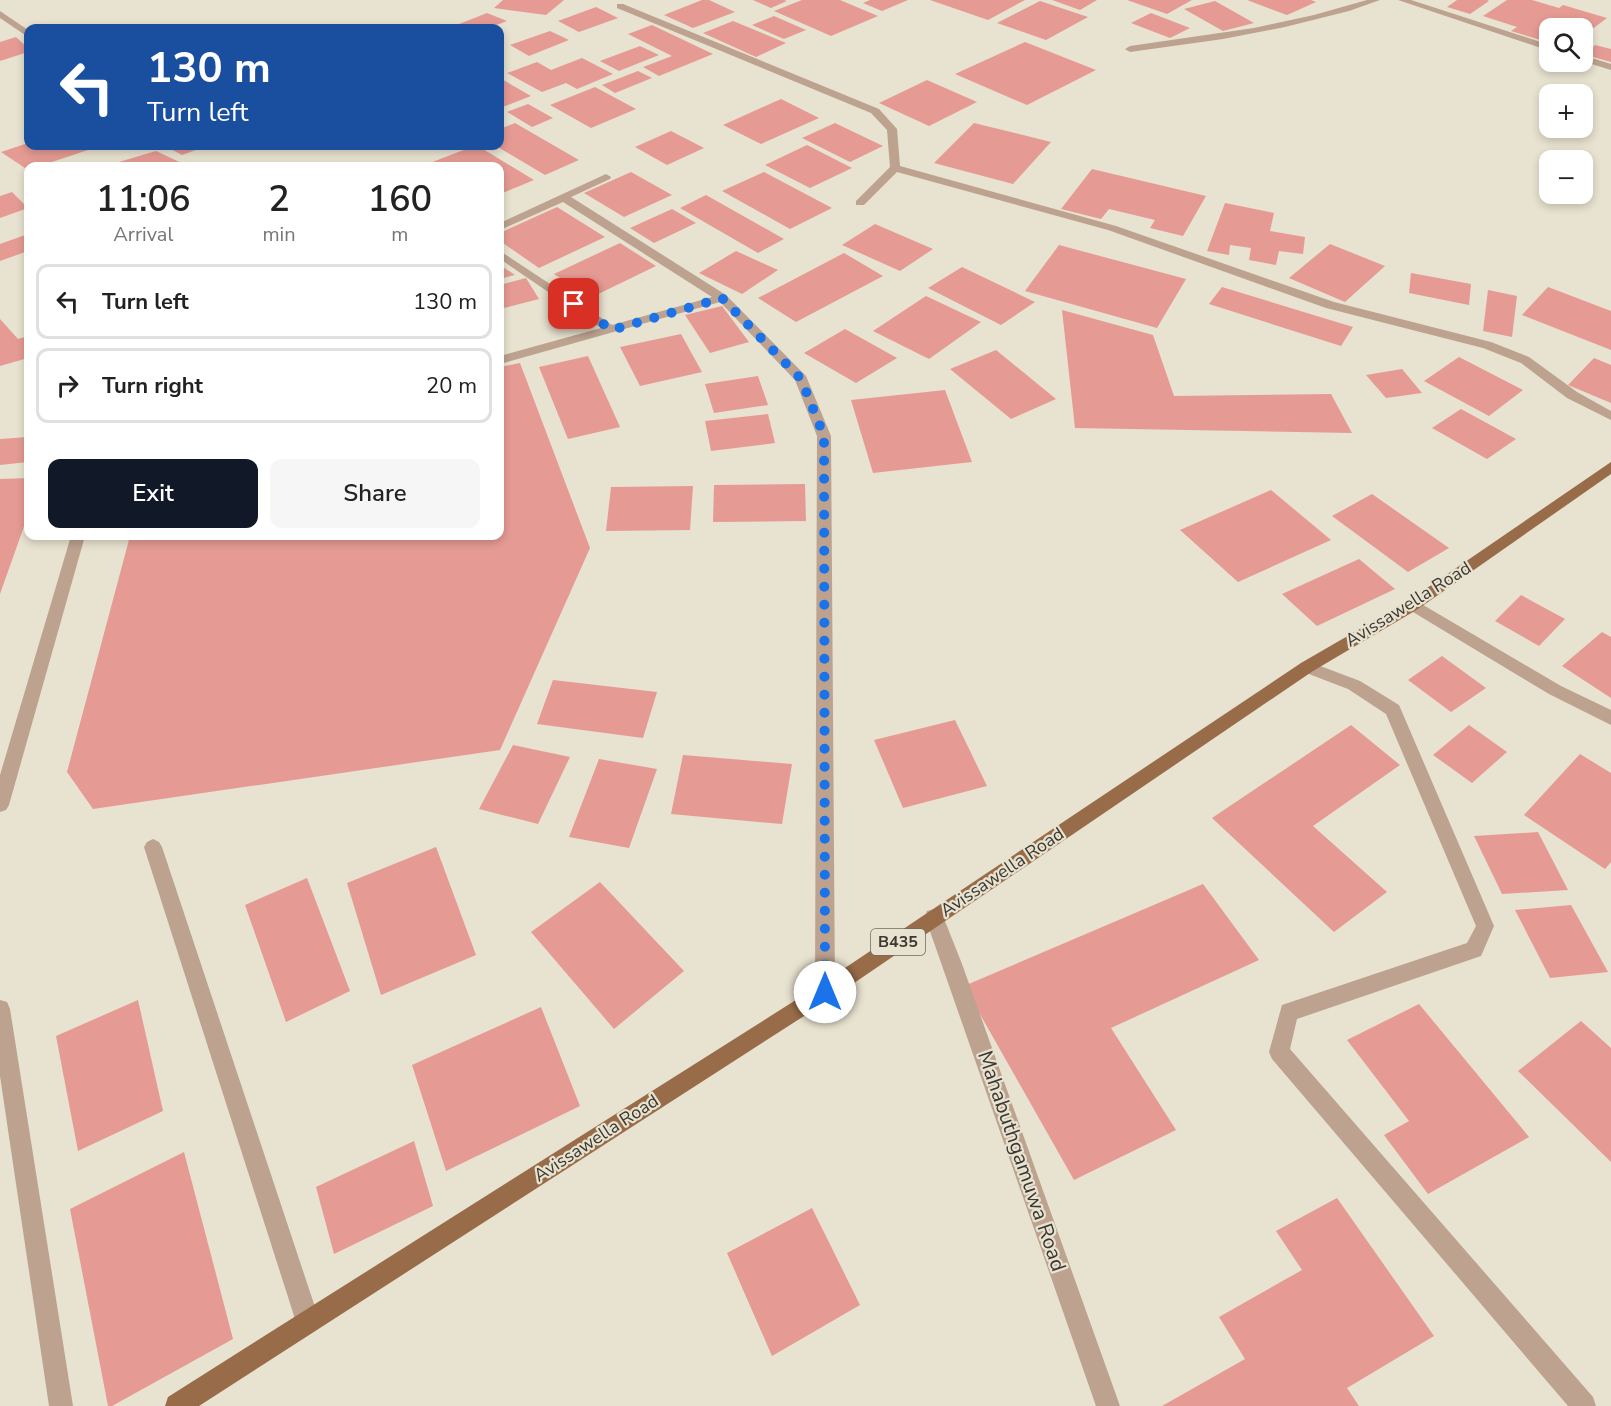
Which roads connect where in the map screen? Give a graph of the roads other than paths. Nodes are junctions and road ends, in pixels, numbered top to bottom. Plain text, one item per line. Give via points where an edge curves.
1 (1376, 0) edge
2 (1402, 0) edge
3 (620, 6) dead end
4 (0, 14) edge
5 (24, 31) edge
6 (1539, 44) edge
7 (1130, 49) dead end
8 (1593, 61) edge
9 (1611, 67) edge
10 (895, 168) junction
11 (606, 177) dead end
12 (563, 197) junction
13 (860, 203) dead end
14 (504, 224) edge
15 (504, 257) edge
16 (722, 298) junction
17 (612, 330) junction
18 (504, 359) edge
19 (1611, 416) edge
20 (1611, 467) edge
21 (77, 540) edge
22 (1413, 605) junction
23 (1307, 667) junction
24 (1611, 718) edge
25 (0, 805) edge
26 (153, 847) dead end
27 (934, 918) junction
28 (825, 992) junction
29 (0, 1009) edge
30 (308, 1322) junction
31 (61, 1406) edge
32 (177, 1406) edge
33 (1108, 1406) edge
34 (1584, 1406) edge

1 - 7 street via 1269,28
2 - 6 street
3 - 10 street via 875,111 892,129
4 - 5 street
8 - 9 street
10 - 13 street
10 - 19 street via 1112,228 1330,305 1487,345 1525,360 1572,395
11 - 12 street
12 - 14 street
12 - 16 street
15 - 17 street
16 - 17 street
16 - 28 street via 801,379 824,436
17 - 18 street
20 - 22 main road, Avissawella Road / B435
21 - 25 street
22 - 23 main road, Avissawella Road / B435
22 - 24 street via 1555,690
23 - 27 main road, Avissawella Road / B435
23 - 34 street via 1354,685 1393,710 1485,926 1474,950 1289,1012 1279,1052
26 - 30 street
27 - 28 main road, Avissawella Road / B435
27 - 33 street, Mahabuthgamuwa Road
28 - 30 main road, Avissawella Road / B435
29 - 31 street
30 - 32 main road, Avissawella Road / B435

